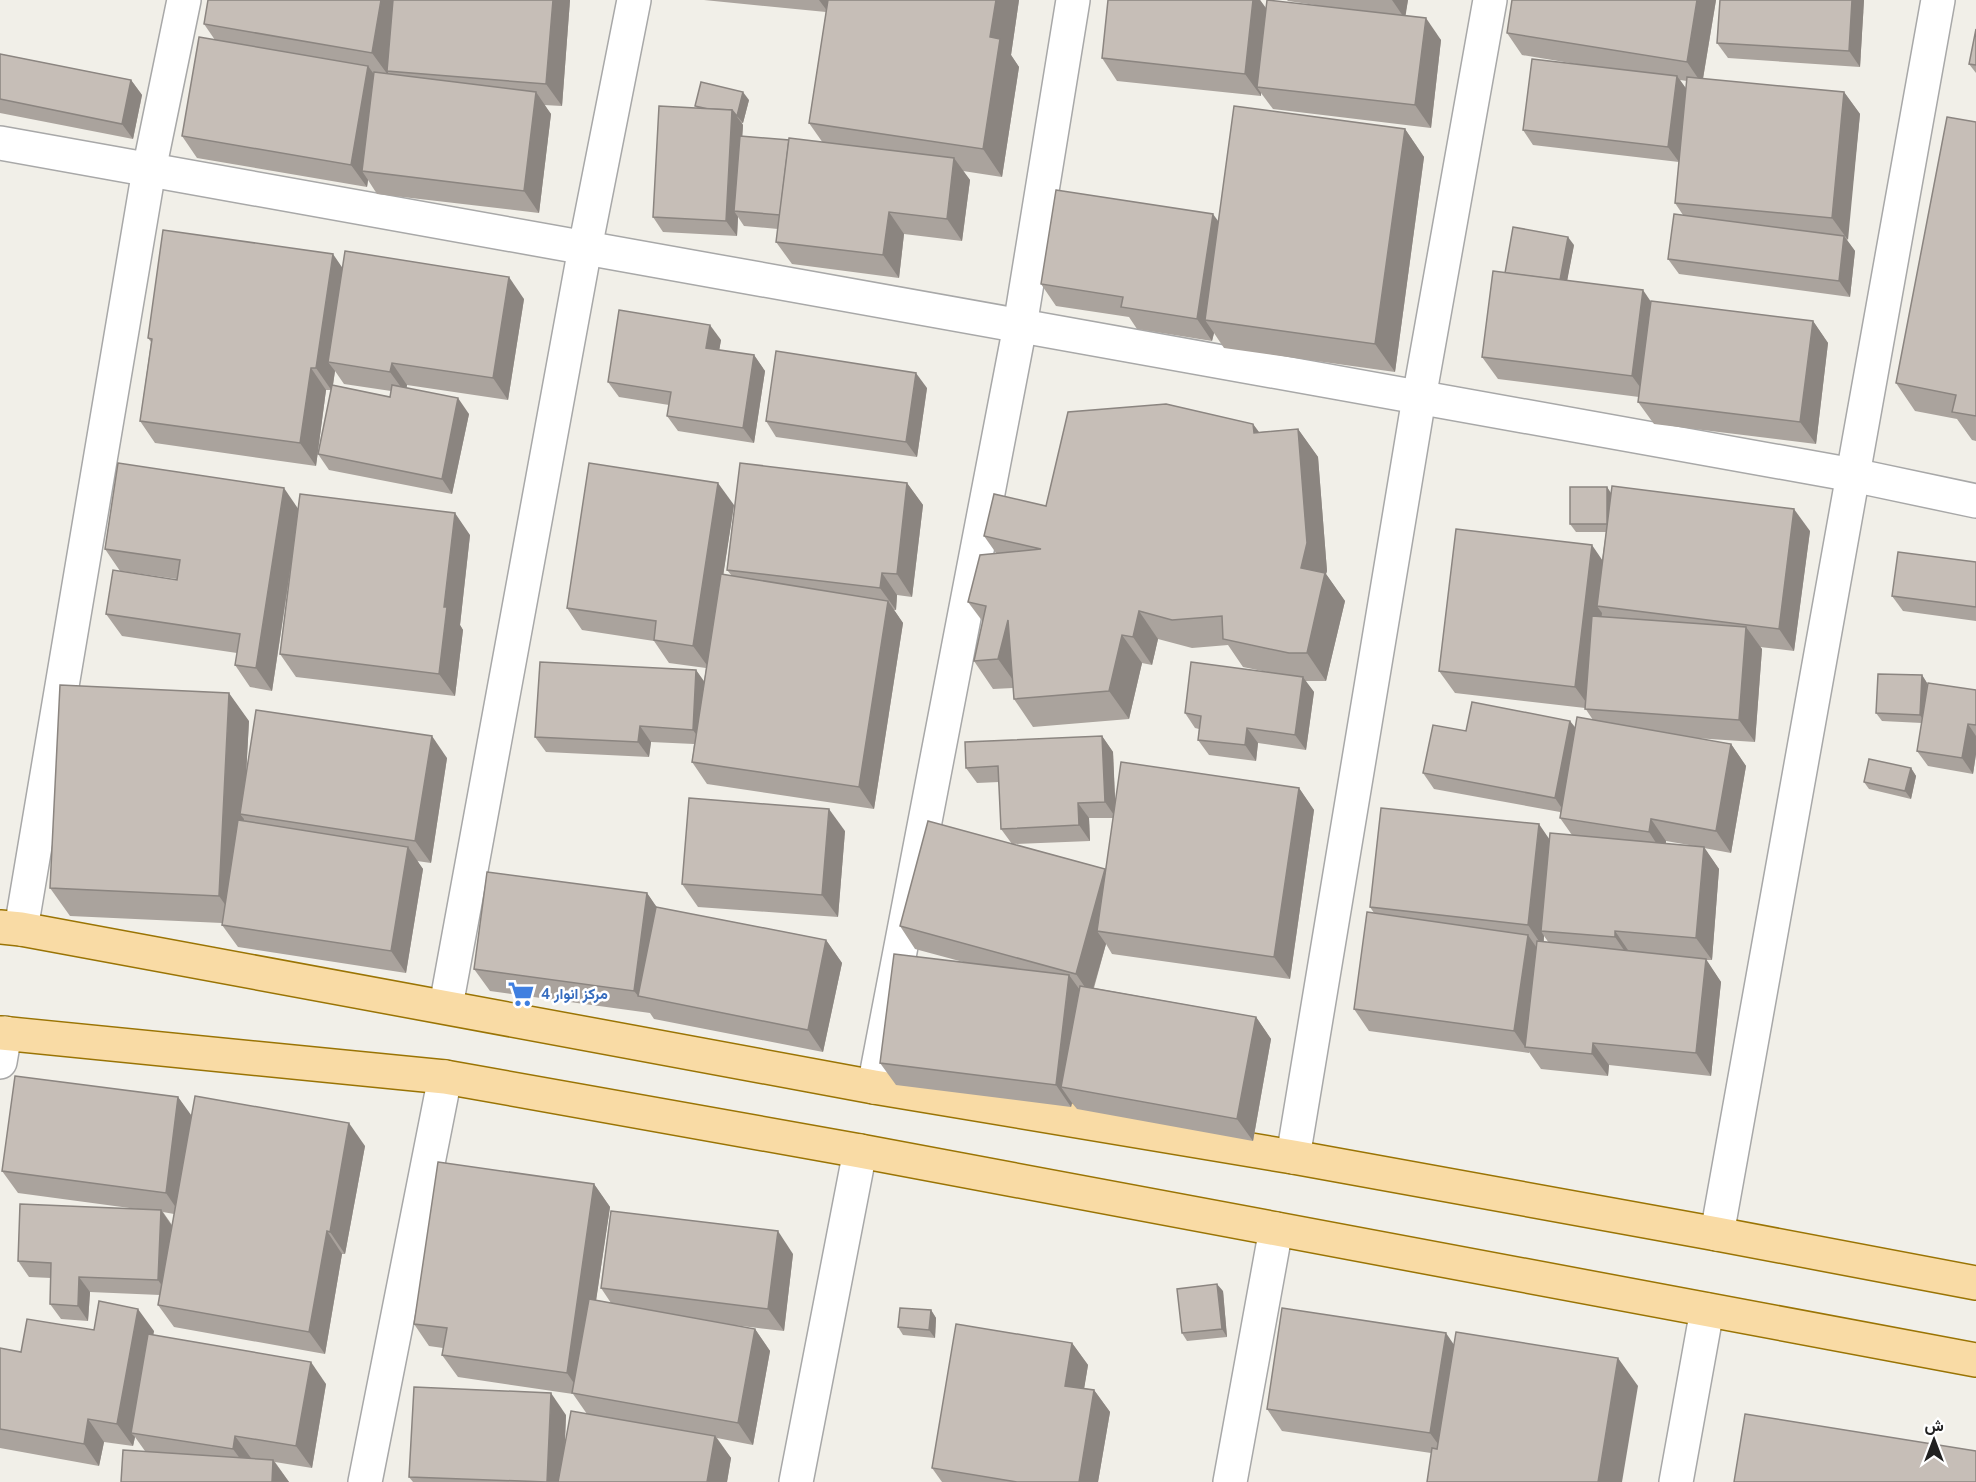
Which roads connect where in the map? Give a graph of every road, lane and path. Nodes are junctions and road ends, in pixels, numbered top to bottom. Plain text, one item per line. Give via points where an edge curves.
1 (184, 0) edge
2 (634, 0) edge
3 (1073, 0) edge
4 (1490, 0) edge
5 (1938, 0) edge
6 (0, 143) edge
7 (149, 170) junction
8 (585, 248) junction
9 (1020, 326) junction
10 (1419, 398) junction
11 (1853, 475) junction
12 (1976, 501) edge
13 (10, 928) edge
14 (446, 1006) junction
15 (2, 1043) edge
16 (445, 1077) junction
17 (874, 1087) junction
18 (860, 1150) junction
19 (1293, 1157) junction
20 (1276, 1229) junction
21 (1717, 1234) junction
22 (1976, 1283) edge
23 (1707, 1310) junction
24 (1976, 1360) edge
25 (365, 1482) edge
26 (796, 1482) edge
27 (1230, 1482) edge
28 (1676, 1482) edge

1 - 7 street
2 - 8 street
3 - 9 street
4 - 10 street
5 - 11 street
6 - 7 street
7 - 8 street
7 - 13 street
8 - 9 street
8 - 14 street
9 - 10 street
9 - 17 street
10 - 11 street
10 - 19 street
11 - 12 street
11 - 21 street
13 - 14 main road
14 - 17 main road
15 - 16 main road
16 - 18 main road
16 - 25 street
17 - 19 main road
18 - 20 main road
18 - 26 street
19 - 21 main road
20 - 23 main road
20 - 27 street
21 - 22 main road
23 - 24 main road
23 - 28 street

